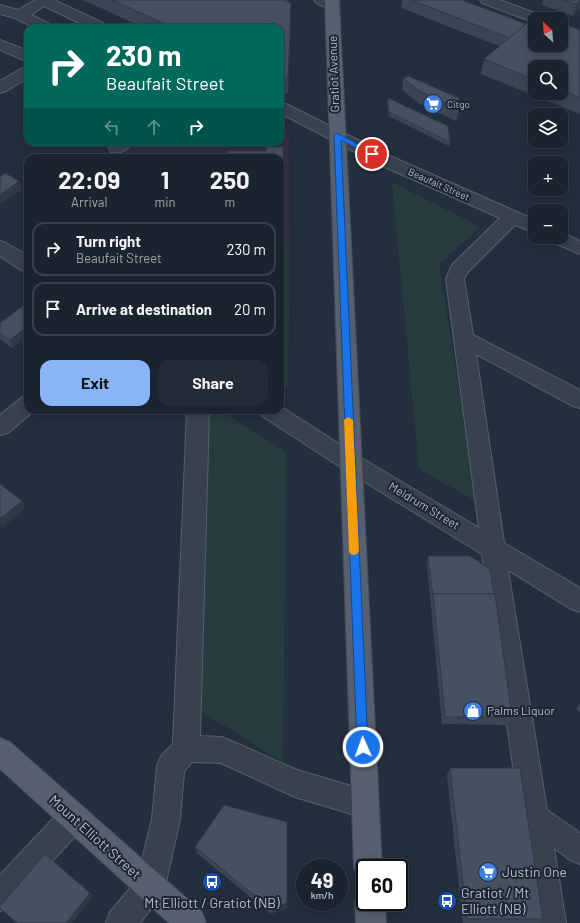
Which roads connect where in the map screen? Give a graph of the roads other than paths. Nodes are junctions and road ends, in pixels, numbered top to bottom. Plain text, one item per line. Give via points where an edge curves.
1 (42, 0) edge
2 (487, 0) edge
3 (328, 1) edge
4 (515, 4) edge
5 (0, 9) edge
6 (528, 12) edge
7 (20, 15) junction
8 (39, 24) edge
9 (92, 24) edge
10 (0, 44) edge
11 (24, 55) edge
12 (24, 73) edge
13 (0, 88) edge
14 (284, 109) edge
15 (337, 135) junction
16 (512, 217) junction
17 (528, 225) edge
18 (568, 242) edge
19 (0, 247) edge
20 (580, 248) edge
21 (24, 262) edge
22 (464, 338) junction
23 (580, 400) edge
24 (24, 407) edge
25 (198, 414) edge
26 (276, 414) edge
27 (0, 427) edge
28 (350, 462) junction
29 (493, 548) junction
30 (580, 601) edge
31 (186, 749) junction
32 (0, 751) edge
33 (365, 804) junction
34 (534, 817) junction
35 (73, 818) junction
36 (580, 850) edge
37 (368, 859) edge
38 (150, 887) junction
39 (0, 896) edge
40 (370, 911) edge
41 (121, 923) edge
42 (191, 923) edge
43 (371, 923) edge
44 (551, 923) edge

1 - 7 street
1 - 9 street
2 - 4 street
3 - 15 main road, Gratiot Avenue
4 - 6 street
5 - 7 street
7 - 8 street
10 - 11 street
12 - 13 street
14 - 15 street, Beaufait Street
15 - 16 street, Beaufait Street via 384,160
15 - 28 main road, Gratiot Avenue
16 - 17 street, Beaufait Street
16 - 22 street via 459,270 455,279
18 - 20 street
19 - 21 street
22 - 23 street
22 - 29 street
24 - 27 street
25 - 31 street
26 - 28 street, Meldrum Street
28 - 29 street, Meldrum Street
28 - 33 main road, Gratiot Avenue
29 - 30 street, Meldrum Street
29 - 34 street
31 - 33 street via 222,750 296,783
31 - 38 street via 171,766 166,819
32 - 35 main road, Mount Elliott Street
33 - 37 main road, Gratiot Avenue
34 - 36 street
34 - 44 street
35 - 38 main road, Mount Elliott Street
35 - 39 street
38 - 41 street
38 - 42 main road, Mount Elliott Street
40 - 43 main road

